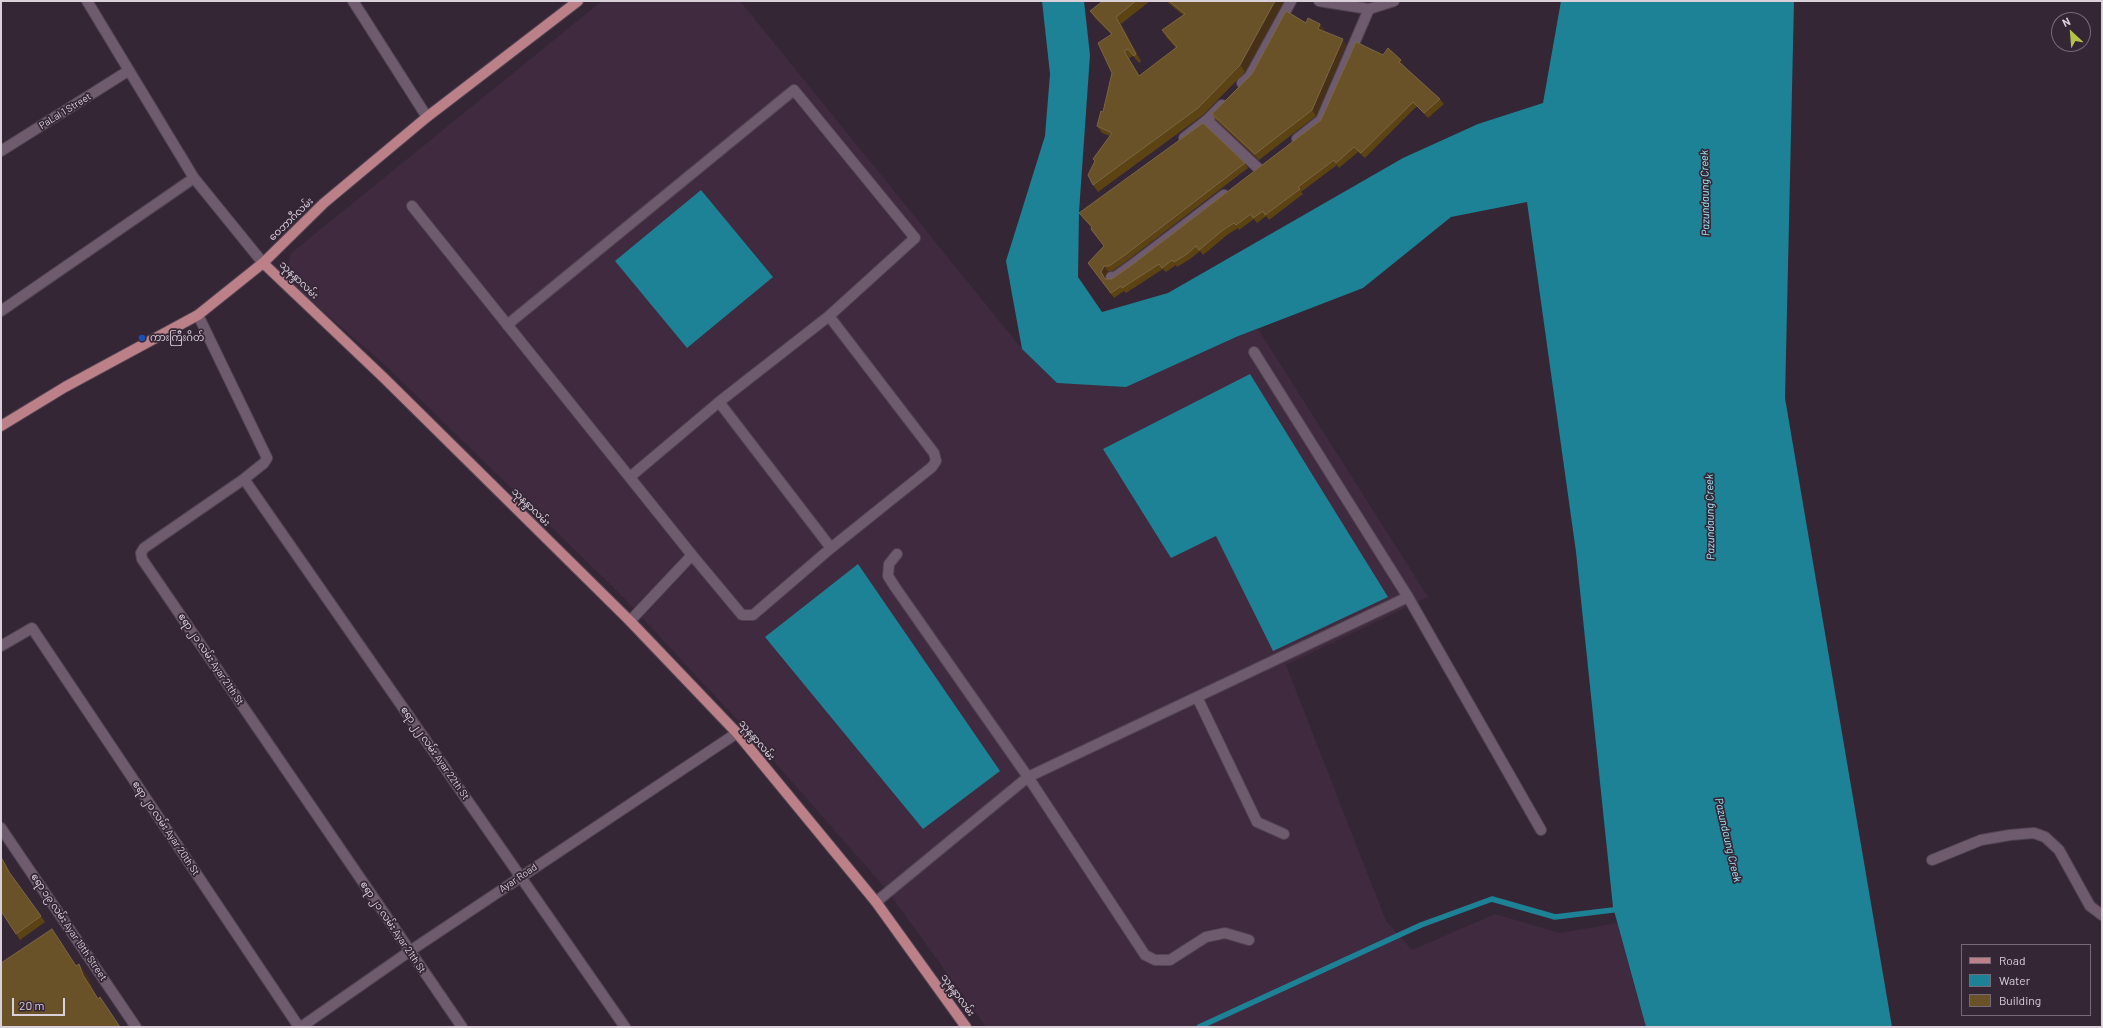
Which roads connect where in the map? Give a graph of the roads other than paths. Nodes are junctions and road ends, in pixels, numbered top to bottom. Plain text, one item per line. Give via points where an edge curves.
1 (87, 1) edge
2 (353, 1) edge
3 (578, 1) edge
4 (1291, 1) edge
5 (1319, 1) edge
6 (1394, 1) edge
7 (1369, 10) junction
8 (128, 71) junction
9 (427, 117) junction
10 (1207, 120) junction
11 (1176, 144) edge
12 (1290, 144) edge
13 (1, 151) edge
14 (1259, 168) edge
15 (194, 178) junction
16 (1234, 187) edge
17 (412, 206) dead end
18 (263, 263) junction
19 (1111, 277) edge
20 (1, 311) edge
21 (198, 315) junction
22 (828, 316) junction
23 (507, 325) junction
24 (1254, 352) dead end
25 (719, 402) junction
26 (1, 426) edge
27 (630, 478) junction
28 (244, 479) junction
29 (831, 548) junction
30 (897, 554) dead end
31 (692, 555) junction
32 (1408, 597) junction
33 (630, 621) junction
34 (1, 646) edge
35 (1197, 697) junction
36 (736, 733) junction
37 (1028, 777) junction
38 (1, 828) edge
39 (1541, 830) dead end
40 (1284, 834) dead end
41 (1932, 860) dead end
42 (521, 876) junction
43 (876, 902) junction
44 (2102, 915) edge
45 (1249, 940) dead end
46 (410, 951) junction
47 (136, 1027) edge
48 (300, 1027) edge
49 (462, 1027) edge
50 (625, 1027) edge
51 (966, 1027) edge

1 - 8 street, သုနန္ဒာလမ်း
2 - 9 street
3 - 9 main road, ဝေဘာဂီလမ်း
4 - 10 street via 1250,76
5 - 7 street
6 - 7 street
7 - 12 street via 1322,120
8 - 13 street, PaLal 1 Street
8 - 15 street, သုနန္ဒာလမ်း
9 - 18 main road, ဝေဘာဂီလမ်း via 324,203
10 - 11 street
10 - 14 street
15 - 18 street, သုနန္ဒာလမ်း
15 - 20 street
16 - 19 street via 1132,265 1112,279
17 - 23 street
18 - 21 main road, ဝေဘာဂီလမ်း
18 - 33 main road, သုနန္ဒာလမ်း via 384,378
21 - 26 main road, ဝေဘာဂီလမ်း via 65,387
21 - 28 street, ဧရာ ၂၁ လမ်း Ayar 21th St via 267,458
22 - 23 street via 916,238 794,90
22 - 25 street
22 - 29 street via 934,453 936,461 932,467
23 - 27 street
24 - 32 street
25 - 27 street
25 - 29 street
27 - 31 street
28 - 42 street, ဧရာ ၂၂ လမ်း Ayar 22th St
28 - 46 street, ဧရာ ၂၁ လမ်း Ayar 21th St via 144,548 141,553 142,559
29 - 31 street via 752,615 742,615
30 - 37 street via 889,564 888,576
31 - 33 street
32 - 35 street
32 - 39 street
33 - 36 main road, သုနန္ဒာလမ်း
34 - 48 street, ဧရာ ၂၀ လမ်း Ayar 20th St via 32,628
35 - 37 street
35 - 40 street via 1257,822
36 - 42 street, Ayar Road
36 - 43 main road, သုနန္ဒာလမ်း
37 - 43 street
37 - 45 street via 1145,955 1155,960 1170,960 1206,937 1225,933
38 - 47 street, ဧရာ ၁၉ လမ်း Ayar 19th Street
41 - 44 street via 1981,840 2010,835 2034,834 2045,837 2059,850 2090,906
42 - 46 street, Ayar Road
42 - 50 street, ဧရာ ၂၂ လမ်း Ayar 22th St
43 - 51 main road, သုနန္ဒာလမ်း
46 - 48 street, Ayar Road
46 - 49 street, ဧရာ ၂၁ လမ်း Ayar 21th St

